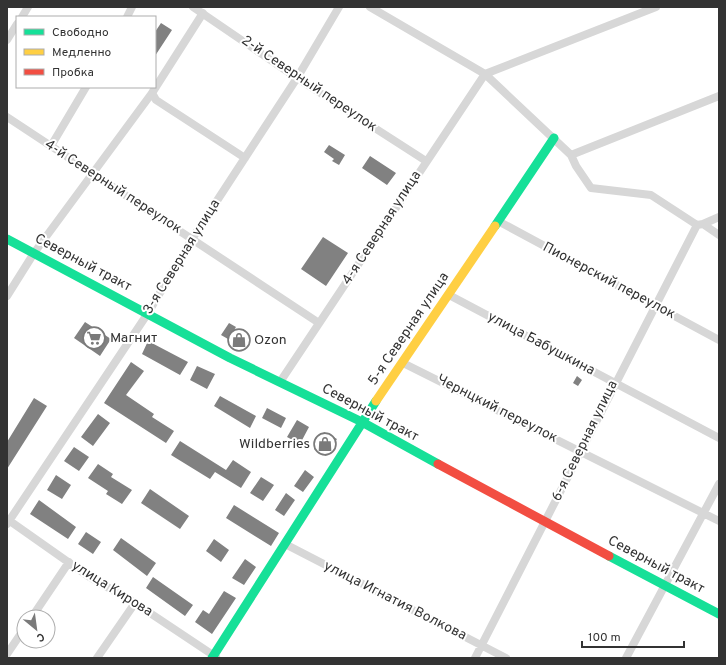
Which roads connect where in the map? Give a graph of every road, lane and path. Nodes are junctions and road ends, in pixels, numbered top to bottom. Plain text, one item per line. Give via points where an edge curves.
1 (28, 7) edge
2 (132, 7) edge
3 (193, 7) edge
4 (339, 7) edge
5 (370, 7) edge
6 (656, 7) edge
7 (203, 13) junction
8 (23, 16) edge
9 (128, 16) edge
10 (16, 26) edge
11 (7, 40) edge
12 (485, 74) junction
13 (298, 78) junction
14 (156, 87) edge
15 (85, 88) edge
16 (155, 88) edge
17 (152, 93) junction
18 (719, 96) edge
19 (7, 117) edge
20 (554, 138) junction
21 (51, 146) junction
22 (572, 155) junction
23 (245, 158) junction
24 (426, 161) junction
25 (92, 173) junction
26 (719, 217) edge
27 (498, 221) junction
28 (700, 225) junction
29 (719, 235) edge
30 (7, 239) edge
31 (192, 239) junction
32 (34, 253) junction
33 (449, 295) junction
34 (7, 296) edge
35 (655, 306) junction
36 (148, 313) junction
37 (319, 323) junction
38 (719, 340) edge
39 (403, 363) junction
40 (280, 382) junction
41 (614, 383) junction
42 (362, 422) junction
43 (719, 438) edge
44 (580, 451) junction
45 (719, 484) edge
46 (704, 513) junction
47 (8, 521) edge
48 (719, 521) edge
49 (545, 523) junction
50 (285, 544) junction
51 (69, 562) junction
52 (664, 584) junction
53 (135, 603) junction
54 (37, 609) edge
55 (719, 614) edge
56 (16, 641) edge
57 (481, 645) junction
58 (7, 654) edge
59 (215, 657) edge
60 (98, 658) edge
61 (474, 658) edge
62 (506, 658) edge
63 (626, 658) edge

1 - 8 street
2 - 9 street
3 - 7 street, 2-й Северный переулок
4 - 13 street, 3-я Северная улица
5 - 12 street
6 - 12 street
7 - 13 street, 2-й Северный переулок
7 - 14 street
10 - 11 street
12 - 20 street
12 - 24 street, 4-я Северная улица
13 - 23 street, 3-я Северная улица
13 - 24 street, 2-й Северный переулок
15 - 21 street
16 - 17 street
17 - 23 street via 156,100
17 - 25 street
18 - 22 street
19 - 21 street, 4-й Северный переулок
20 - 22 street
20 - 27 street, 5-я Северная улица
21 - 25 street, 4-й Северный переулок
22 - 28 street via 576,166 591,188 651,195
23 - 31 street, 3-я Северная улица
24 - 37 street, 4-я Северная улица
25 - 31 street, 4-й Северный переулок
25 - 32 street
26 - 28 street
27 - 33 street, 5-я Северная улица
27 - 35 street, Пионерский переулок
28 - 29 street
28 - 35 street, 6-я Северная улица
30 - 32 street, Северный тракт
31 - 36 street, 3-я Северная улица
31 - 37 street, 4-й Северный переулок
32 - 34 street
32 - 36 street, Северный тракт
33 - 39 street, 5-я Северная улица
33 - 41 street, улица Бабушкина
35 - 38 street, Пионерский переулок
35 - 41 street, 6-я Северная улица
36 - 40 street, Северный тракт
36 - 47 street, 3-я Северная улица
37 - 40 street, 4-я Северная улица
39 - 42 street, 5-я Северная улица
39 - 44 street, Чернцкий переулок
40 - 42 street, Северный тракт
41 - 43 street, улица Бабушкина
41 - 44 street, 6-я Северная улица
42 - 49 street, Северный тракт
42 - 50 street, 5-я Северная улица
44 - 46 street, Чернцкий переулок
44 - 49 street, 6-я Северная улица
45 - 46 street
46 - 48 street, Чернцкий переулок
46 - 52 street
47 - 51 street, улица Кирова
49 - 52 street, Северный тракт
49 - 57 street, 6-я Северная улица
50 - 57 street, улица Игнатия Волкова
50 - 59 street, 5-я Северная улица
51 - 53 street, улица Кирова
51 - 54 street
52 - 55 street, Северный тракт
52 - 63 street
53 - 59 street, улица Кирова
53 - 60 street
56 - 58 street
57 - 61 street, 6-я Северная улица
57 - 62 street, улица Игнатия Волкова

